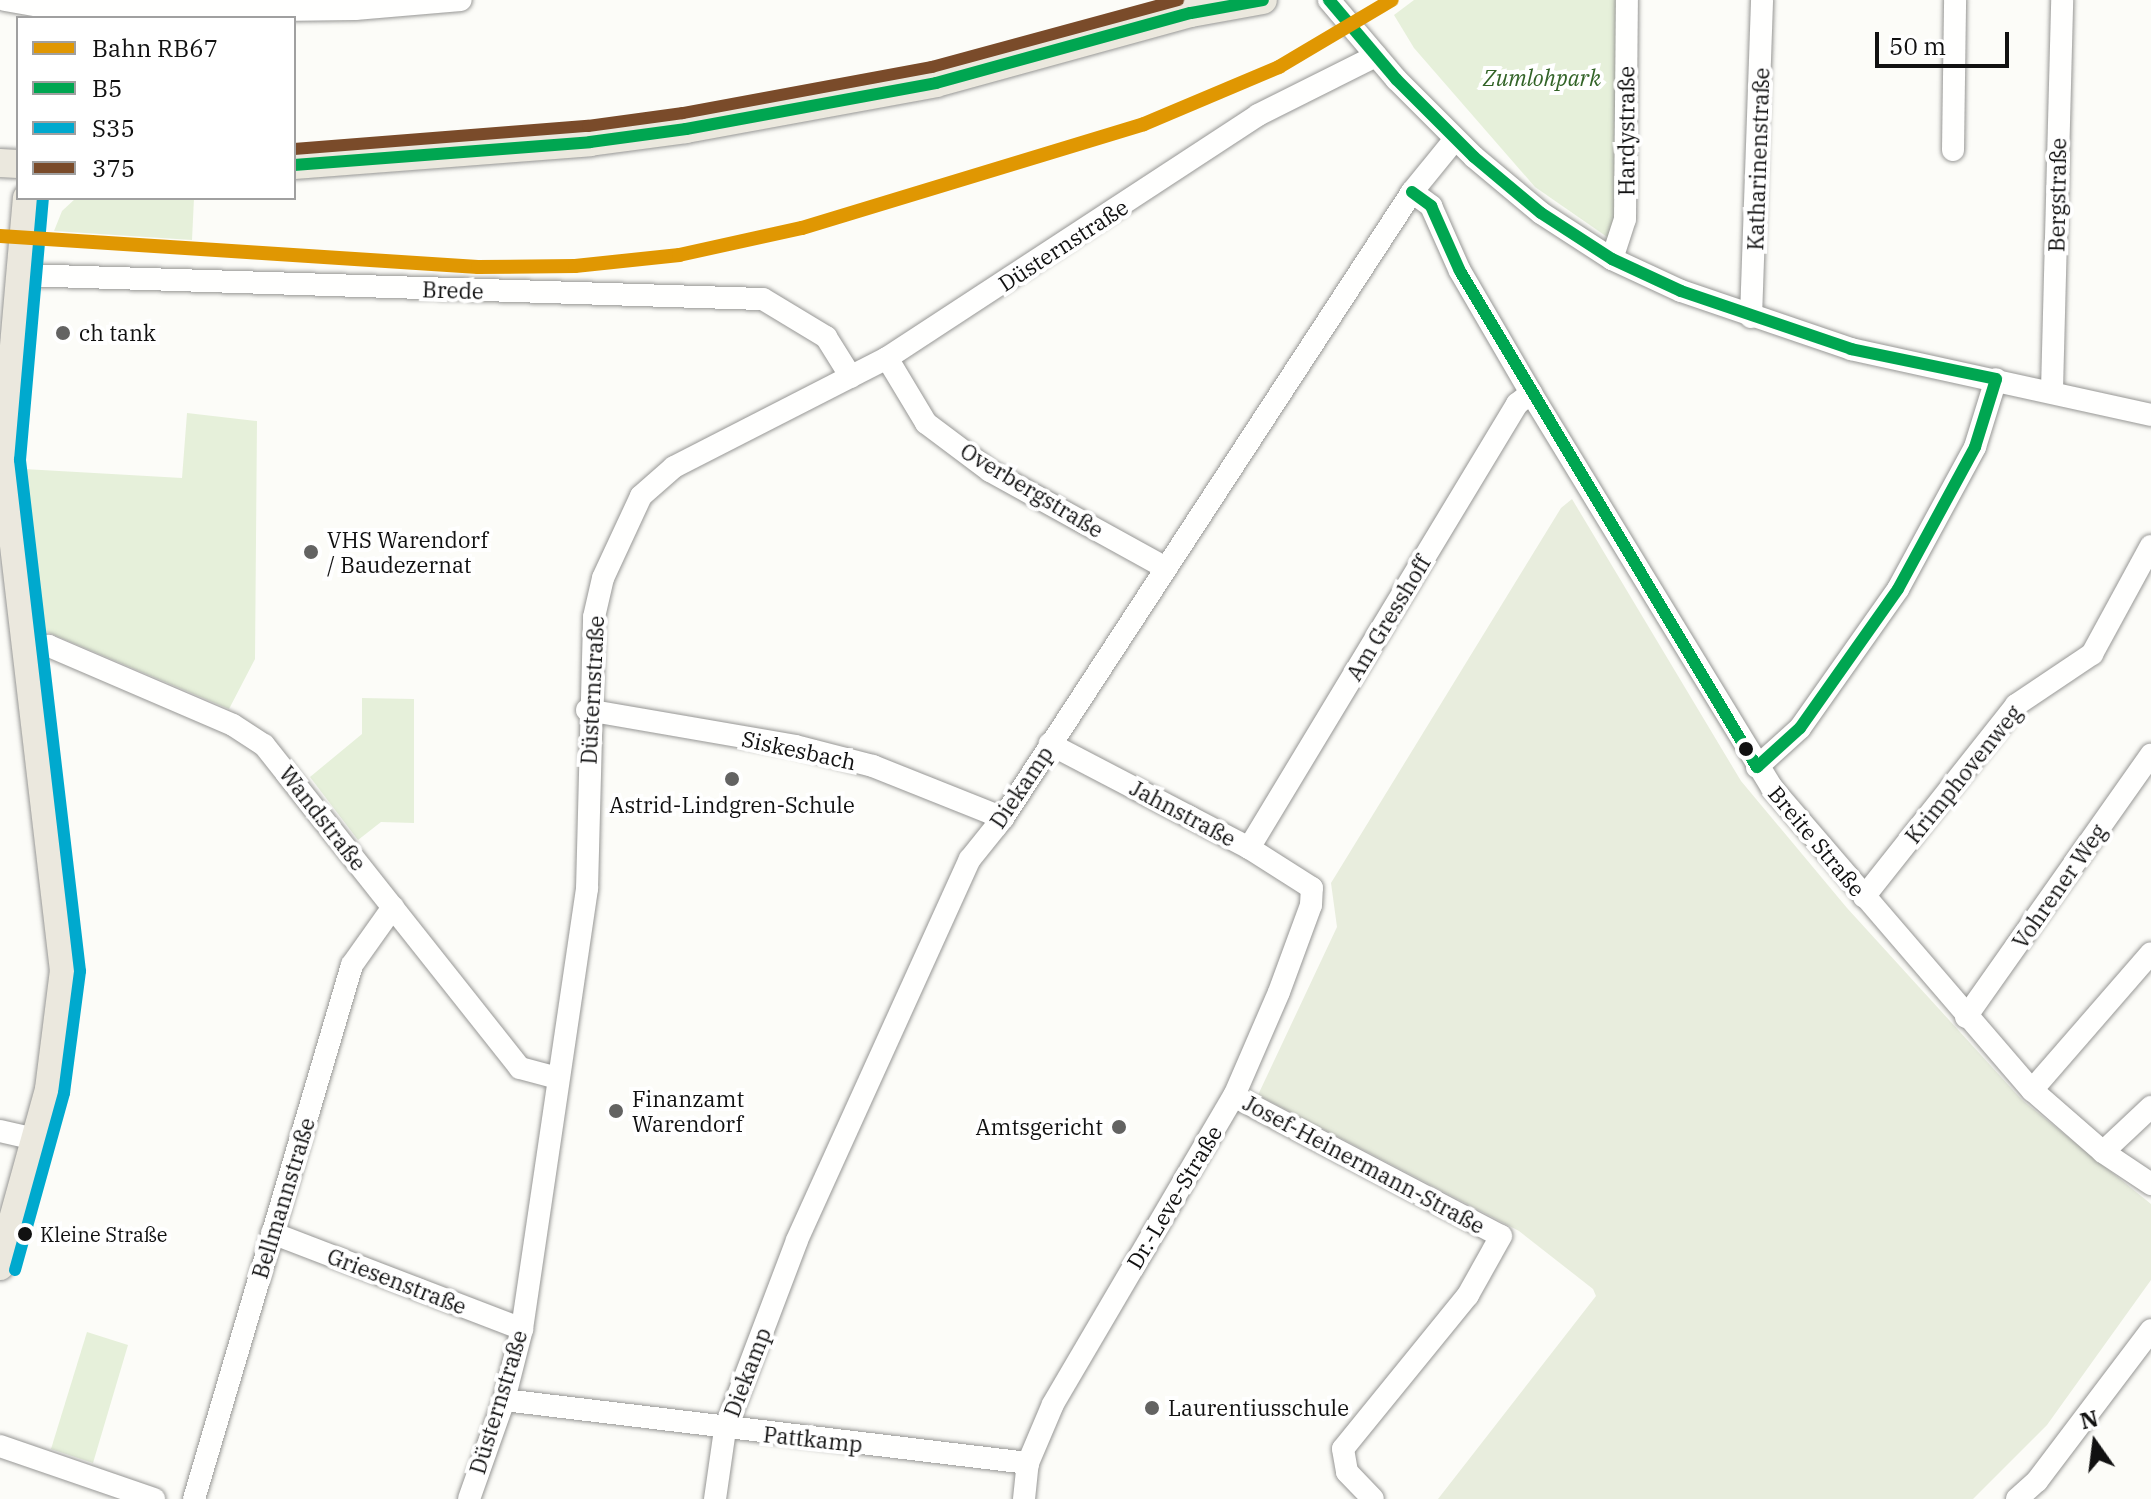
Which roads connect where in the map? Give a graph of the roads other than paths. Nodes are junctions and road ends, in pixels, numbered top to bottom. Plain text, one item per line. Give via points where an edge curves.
1 (5, 0) edge
2 (461, 0) edge
3 (1220, 0) edge
4 (1263, 0) edge
5 (1329, 0) edge
6 (1340, 0) edge
7 (1627, 0) edge
8 (1762, 0) edge
9 (1955, 0) edge
10 (2062, 0) edge
11 (243, 5) edge
12 (43, 8) edge
13 (1191, 13) junction
14 (1376, 56) junction
15 (1417, 97) junction
16 (1455, 139) junction
17 (1953, 150) dead end
18 (296, 165) edge
19 (1412, 192) junction
20 (27, 200) edge
21 (1612, 259) junction
22 (22, 275) junction
23 (1751, 317) junction
24 (887, 358) junction
25 (851, 377) junction
26 (1996, 379) junction
27 (2052, 390) junction
28 (1531, 393) junction
29 (3, 394) edge
30 (2151, 415) edge
31 (2151, 546) edge
32 (1164, 567) junction
33 (24, 648) junction
34 (587, 710) junction
35 (1050, 744) junction
36 (2151, 755) edge
37 (1757, 767) junction
38 (1003, 818) junction
39 (1249, 848) junction
40 (1312, 888) joint
41 (1864, 897) junction
42 (393, 907) junction
43 (2151, 953) edge
44 (1966, 1017) junction
45 (557, 1078) junction
46 (2032, 1090) junction
47 (1234, 1096) junction
48 (2151, 1107) edge
49 (0, 1131) edge
50 (36, 1139) junction
51 (2103, 1152) junction
52 (2151, 1184) edge
53 (272, 1233) junction
54 (0, 1266) edge
55 (522, 1329) junction
56 (2151, 1330) edge
57 (504, 1400) junction
58 (725, 1430) junction
59 (0, 1446) edge
60 (1028, 1463) junction
61 (154, 1499) edge
62 (194, 1499) edge
63 (469, 1499) edge
64 (715, 1499) edge
65 (1024, 1499) edge
66 (1373, 1499) edge
67 (2017, 1499) edge

1 - 12 street
2 - 11 street via 355,9
3 - 13 main road
4 - 13 main road
5 - 14 street
6 - 15 street
7 - 21 street, Hardystraße via 1625,219
8 - 23 street, Katharinenstraße
9 - 17 street
10 - 27 street, Bergstraße
11 - 12 street
13 - 18 main road via 936,83 686,129 590,142
14 - 15 street
14 - 24 street, Düsternstraße via 1258,115 1058,251
15 - 16 street
16 - 19 street, Diekamp
16 - 21 street via 1541,213
19 - 28 street, Breite Straße via 1431,206 1460,271
19 - 32 street, Diekamp
20 - 22 main road
21 - 23 street
22 - 25 street, Brede via 763,299 826,337
22 - 29 main road
23 - 26 street via 1851,349
24 - 25 street, Düsternstraße
24 - 32 street, Overbergstraße via 926,423 990,471
25 - 34 street, Düsternstraße via 674,467 641,496 603,578 592,631
26 - 27 street
26 - 37 street via 1975,447 1898,589 1800,728
27 - 30 street
28 - 37 street, Breite Straße
28 - 39 street, Am Gresshoff via 1517,404
29 - 33 main road via 7,513
31 - 41 street, Krimphovenweg via 2092,654 2016,705
32 - 35 street, Diekamp
33 - 42 street, Wandstraße via 49,646 233,725 264,745
33 - 50 main road via 64,971 49,1089
34 - 38 street, Siskesbach via 795,746 873,766
34 - 45 street, Düsternstraße via 587,889
35 - 38 street, Diekamp
35 - 39 street, Jahnstraße
36 - 44 street, Vohrener Weg
37 - 41 street, Breite Straße
38 - 58 street, Diekamp via 970,859 889,1031 797,1240
39 - 40 street, Jahnstraße
40 - 47 street, Dr.-Leve-Straße via 1311,905 1279,992
41 - 44 street, Breite Straße
42 - 45 street, Wandstraße via 520,1068
42 - 53 street, Bellmannstraße via 352,965
43 - 46 street
44 - 46 street, Breite Straße
45 - 55 street, Düsternstraße
46 - 51 street, Breite Straße
47 - 60 street, Dr.-Leve-Straße via 1053,1404
47 - 66 street, Josef-Heinermann-Straße via 1501,1236 1468,1295 1343,1449 1347,1472
48 - 51 street
49 - 50 street
50 - 54 main road
51 - 52 street, Breite Straße
53 - 55 street, Griesenstraße
53 - 62 street, Bellmannstraße
55 - 57 street, Düsternstraße
56 - 67 street via 2037,1481
57 - 58 street, Pattkamp
57 - 63 street, Düsternstraße
58 - 60 street, Pattkamp
58 - 64 street, Diekamp
59 - 61 street
60 - 65 street, Dr.-Leve-Straße

